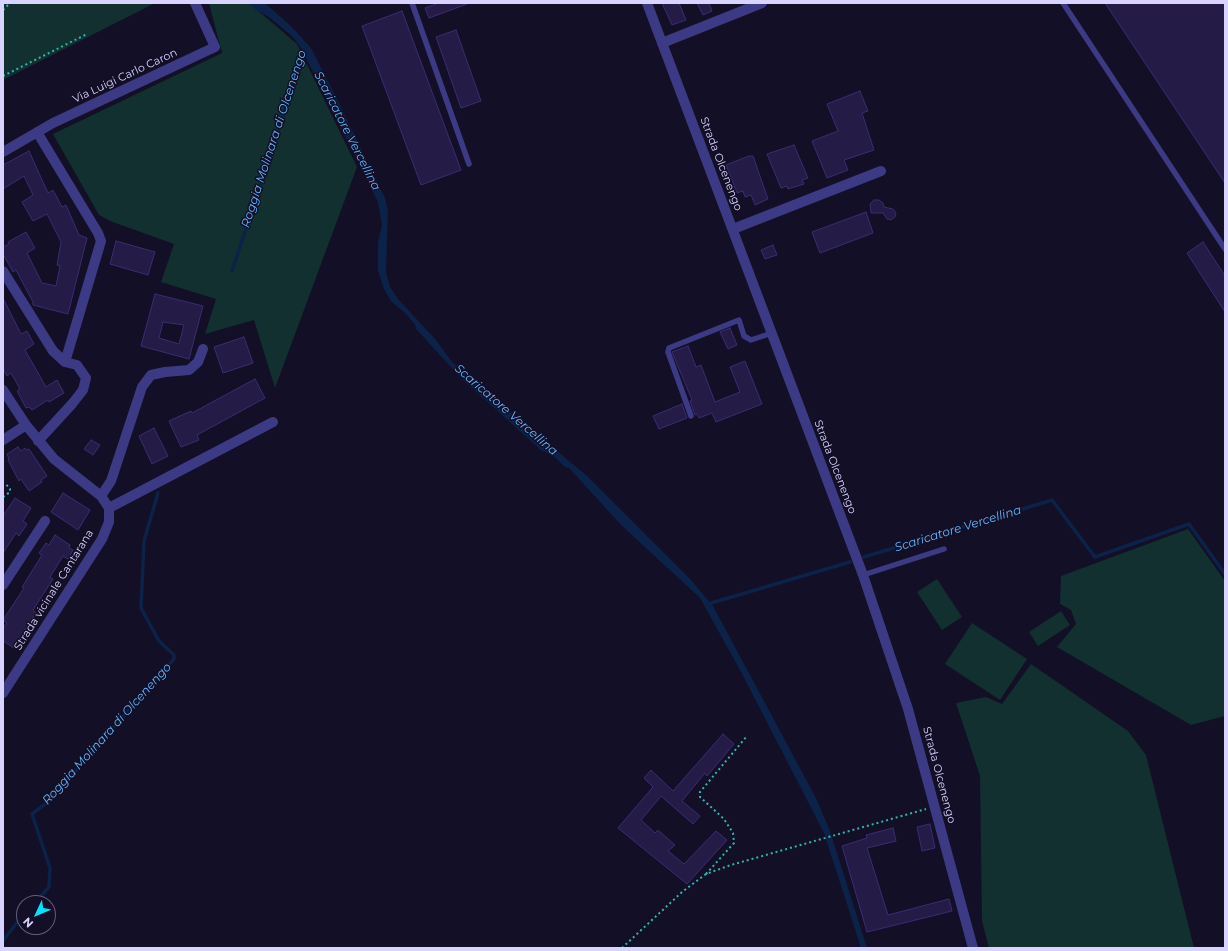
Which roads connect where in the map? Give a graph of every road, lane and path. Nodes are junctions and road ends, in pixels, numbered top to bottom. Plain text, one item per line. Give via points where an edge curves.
1 (10, 3) edge
2 (195, 3) edge
3 (412, 3) edge
4 (647, 3) edge
5 (762, 3) edge
6 (1063, 3) edge
7 (3, 10) edge
8 (87, 34) dead end
9 (662, 43) junction
10 (3, 76) edge
11 (38, 132) junction
12 (3, 152) edge
13 (469, 164) dead end
14 (881, 171) dead end
15 (733, 229) junction
16 (1225, 249) edge
17 (3, 271) edge
18 (772, 333) junction
19 (202, 349) dead end
20 (65, 362) junction
21 (3, 390) edge
22 (691, 416) dead end
23 (273, 422) dead end
24 (26, 425) junction
25 (3, 440) edge
26 (38, 441) junction
27 (6, 483) dead end
28 (101, 496) junction
29 (3, 497) edge
30 (109, 508) junction
31 (45, 521) dead end
32 (944, 550) dead end
33 (863, 575) junction
34 (3, 585) edge
35 (3, 693) edge
36 (747, 736) dead end
37 (936, 806) junction
38 (706, 874) junction
39 (622, 948) edge
40 (973, 948) edge

1 - 7 path
2 - 11 street, Via Luigi Carlo Caron via 215,47
3 - 13 lane
4 - 9 street, Strada Olcenengo
5 - 9 street
6 - 16 lane
8 - 10 path
9 - 15 street, Strada Olcenengo
11 - 12 street, Via Luigi Carlo Caron
11 - 20 street via 98,233 100,241
14 - 15 street
15 - 18 street, Strada Olcenengo
17 - 20 street via 53,352
18 - 22 lane via 751,340 744,336 739,320 669,348 668,352
18 - 33 street, Strada Olcenengo
19 - 28 street via 198,362 189,370 151,376 142,387 111,481
20 - 26 street via 77,366 86,378 83,390
21 - 24 street
23 - 30 street
24 - 25 street
24 - 26 street
26 - 28 street via 65,470
27 - 29 path via 10,492
28 - 30 street
30 - 35 street, Strada vicinale Cantarana via 109,522 102,539
31 - 34 street
32 - 33 lane
33 - 37 street, Strada Olcenengo via 908,709
36 - 38 path via 700,792 700,797 724,819 733,833 734,843
37 - 38 path
37 - 40 street, Strada Olcenengo
38 - 39 path via 682,892

